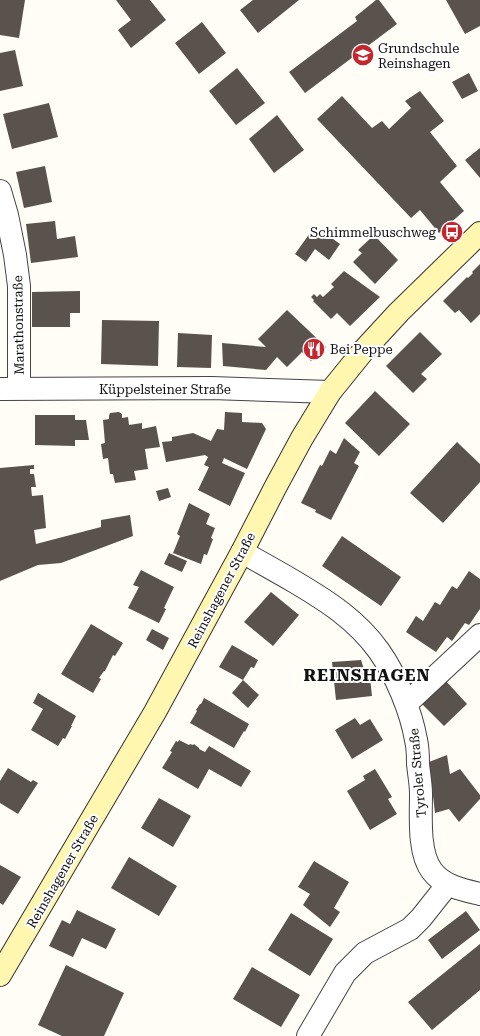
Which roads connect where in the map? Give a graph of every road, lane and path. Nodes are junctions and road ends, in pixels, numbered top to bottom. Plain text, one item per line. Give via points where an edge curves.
1 (0, 191) edge
2 (480, 233) edge
3 (10, 389) edge
4 (330, 392) junction
5 (242, 552) junction
6 (480, 635) edge
7 (406, 704) junction
8 (448, 884) junction
9 (480, 894) edge
10 (0, 975) edge
11 (308, 1036) edge

1 - 3 street, Marathonstraße via 8,215 19,286
2 - 4 main road, Reinshagener Straße via 399,312
3 - 4 street, Küppelsteiner Straße via 211,388
4 - 5 main road, Reinshagener Straße via 302,438
5 - 7 street, Tyroler Straße via 319,596 359,627 379,651
5 - 10 main road, Reinshagener Straße via 155,712
6 - 7 street
7 - 8 street, Tyroler Straße via 417,741 424,856 431,871
8 - 9 street, Tyroler Straße
8 - 11 street via 422,918 410,929 365,953 345,973

